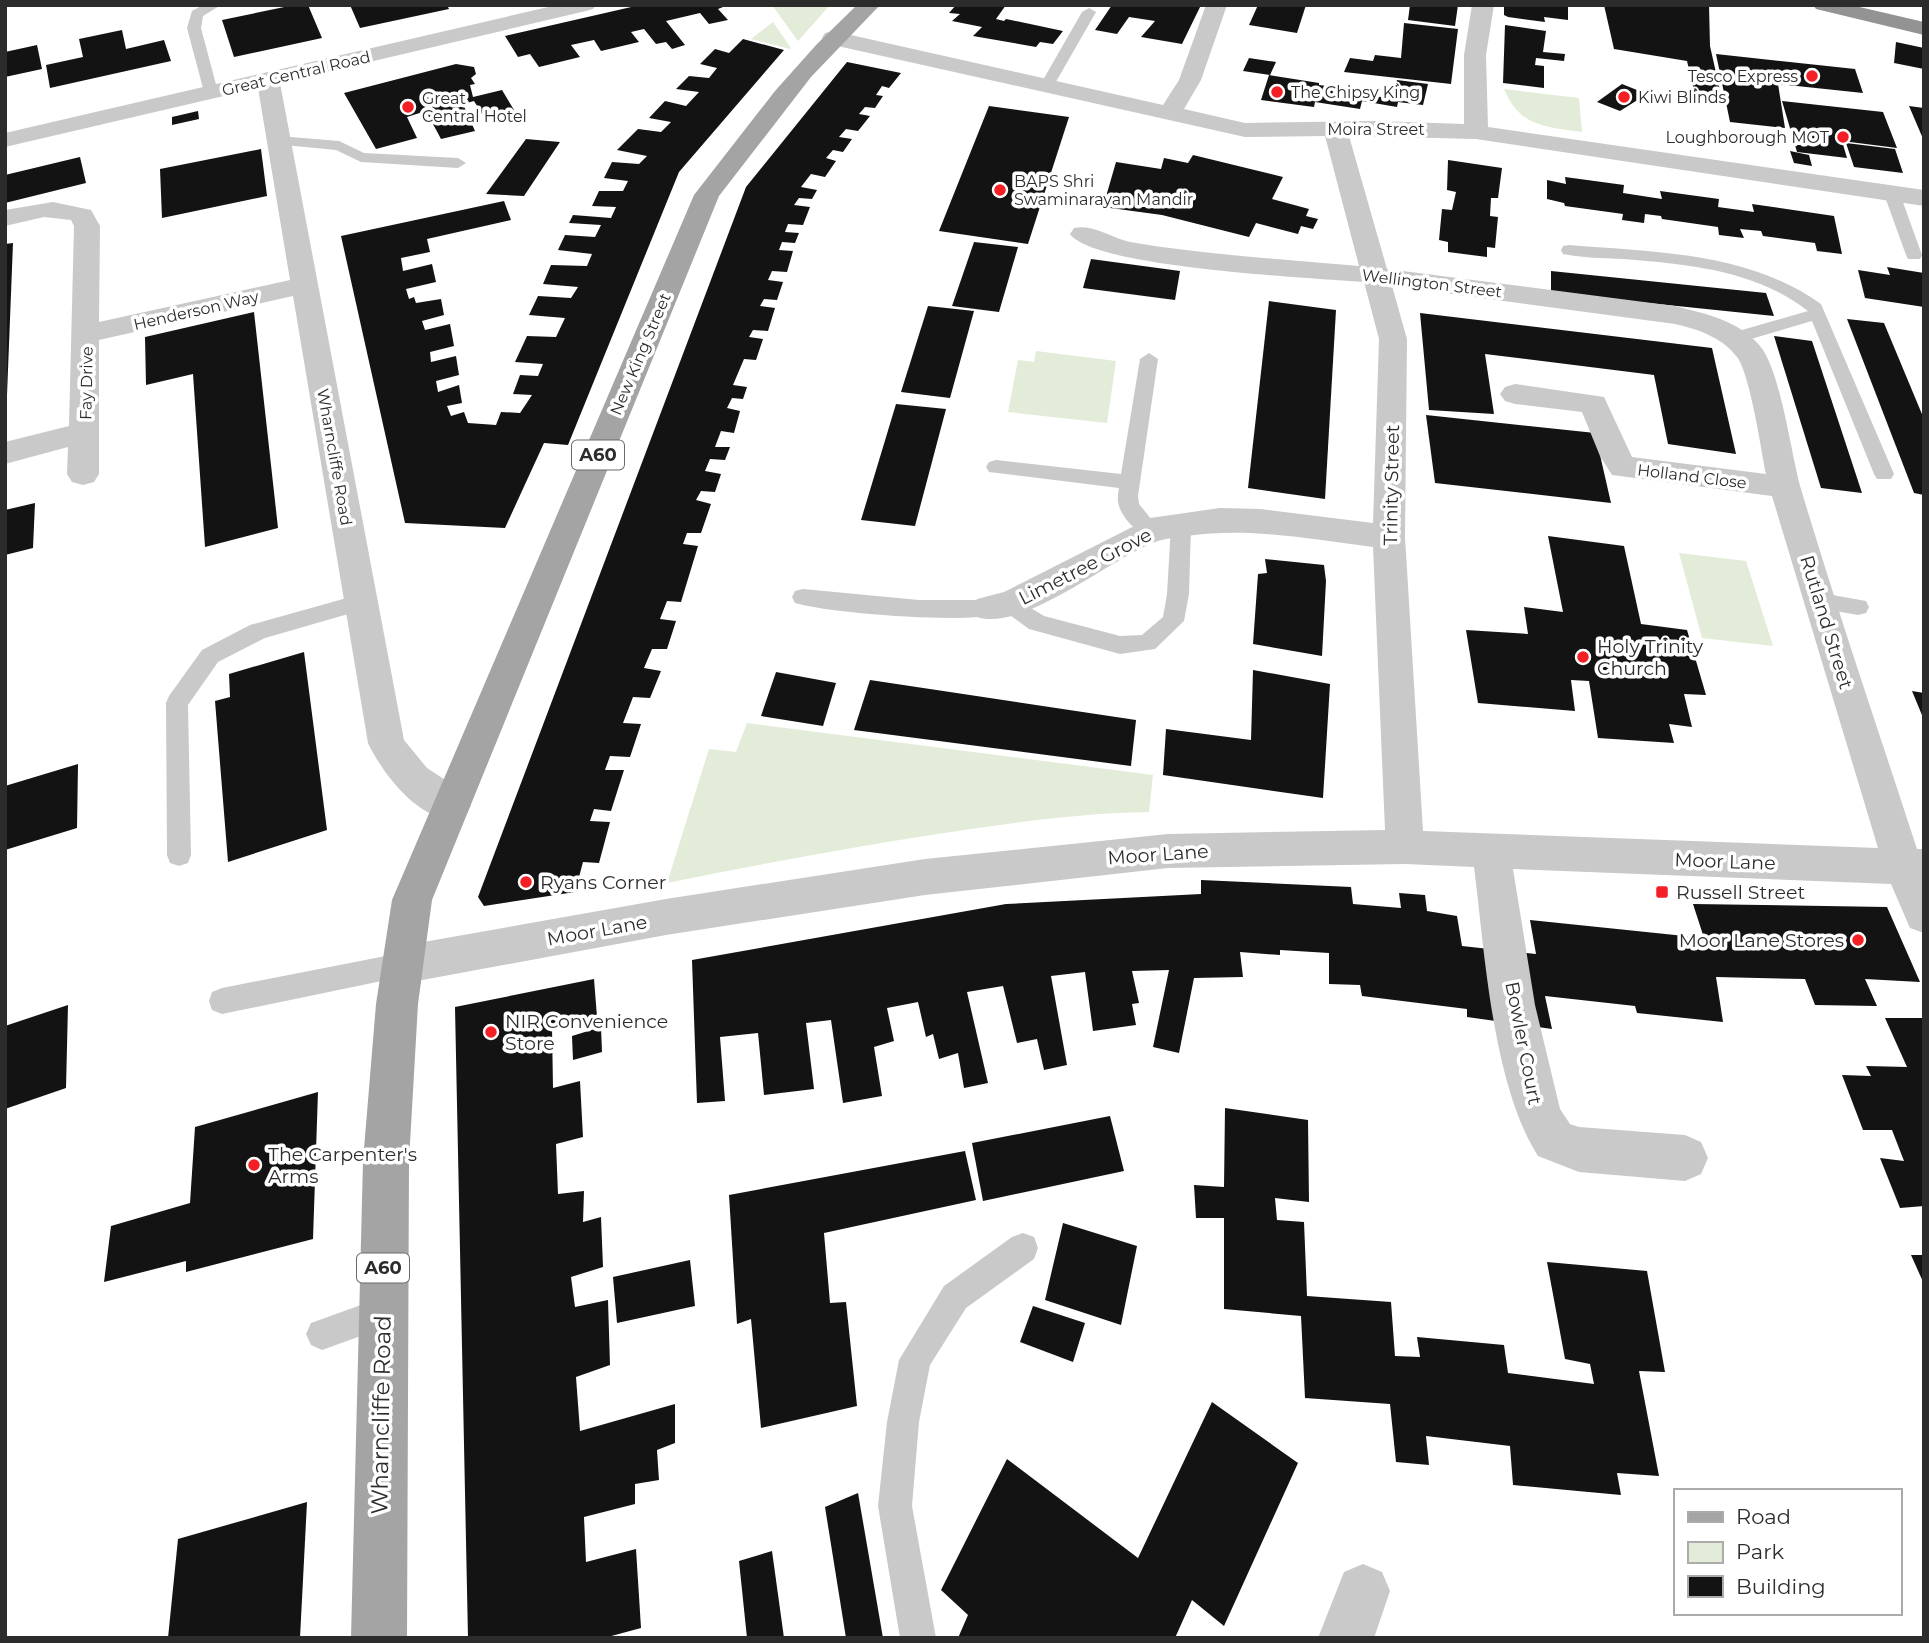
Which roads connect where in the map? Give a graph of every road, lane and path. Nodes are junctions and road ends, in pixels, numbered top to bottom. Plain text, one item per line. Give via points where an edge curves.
1 (214, 5) edge
2 (586, 5) edge
3 (870, 5) edge
4 (1217, 5) edge
5 (1483, 5) edge
6 (1823, 5) edge
7 (1089, 12) dead end
8 (1924, 29) edge
9 (833, 38) junction
10 (268, 80) junction
11 (1046, 87) junction
12 (211, 92) junction
13 (1169, 114) junction
14 (1335, 129) junction
15 (1476, 132) junction
16 (5, 140) edge
17 (279, 141) junction
18 (458, 163) dead end
19 (1892, 194) junction
20 (1924, 198) edge
21 (5, 218) edge
22 (1083, 234) dead end
23 (1569, 250) dead end
24 (1914, 255) dead end
25 (1374, 275) junction
26 (305, 285) junction
27 (1818, 314) junction
28 (87, 334) junction
29 (1734, 338) junction
30 (1149, 359) dead end
31 (1759, 374) joint
32 (1515, 394) dead end
33 (84, 432) junction
34 (5, 453) edge
35 (996, 467) dead end
36 (83, 474) dead end
37 (1884, 474) dead end
38 (1129, 482) junction
39 (1785, 487) junction
40 (1166, 528) junction
41 (1389, 537) junction
42 (803, 597) dead end
43 (1821, 601) junction
44 (361, 603) junction
45 (1000, 606) junction
46 (1858, 607) dead end
47 (452, 805) junction
48 (1405, 847) junction
49 (1491, 851) junction
50 (179, 855) dead end
51 (1913, 867) edge
52 (412, 900) joint
53 (1924, 915) edge
54 (401, 965) junction
55 (222, 1001) dead end
56 (1685, 1158) dead end
57 (1023, 1248) dead end
58 (383, 1313) junction
59 (322, 1334) dead end
60 (379, 1638) edge
61 (918, 1638) edge

1 - 12 lane via 197,14 194,28
2 - 10 street, Great Central Road
3 - 9 main road, New King Street / A60
4 - 13 street via 1190,80
5 - 15 street via 1475,55
6 - 8 highway
7 - 11 lane
9 - 11 street, Moira Street
9 - 47 main road, New King Street / A60 via 707,195
10 - 12 street, Great Central Road
10 - 17 street, Wharncliffe Road
11 - 13 street, Moira Street
12 - 16 street, Great Central Road
13 - 14 street, Moira Street via 1245,130
14 - 15 street, Moira Street
14 - 25 street, Trinity Street
15 - 19 street, Moira Street
17 - 18 lane via 338,146 361,157
17 - 26 street, Wharncliffe Road
19 - 20 street, Moira Street
19 - 24 lane
21 - 28 street, Fay Drive via 63,208 82,215 87,226
22 - 25 street, Wellington Street via 1120,248 1187,259
23 - 27 lane via 1751,272 1802,296
25 - 29 street, Wellington Street via 1675,315 1711,324
25 - 41 street, Trinity Street via 1393,339
26 - 28 street, Henderson Way
26 - 44 street, Wharncliffe Road
27 - 29 lane
27 - 37 lane
28 - 33 street, Fay Drive
29 - 31 street, Wellington Street via 1750,353
30 - 38 lane
31 - 39 street, Rutland Street
32 - 39 street, Holland Close via 1594,404 1623,467
33 - 34 street, Fay Drive
33 - 36 street, Fay Drive
35 - 38 lane
38 - 40 lane via 1129,506
39 - 43 street, Rutland Street
40 - 41 street, Limetree Grove via 1220,520 1261,521
40 - 45 street, Limetree Grove
40 - 45 lane via 1178,594 1173,621 1147,643 1121,645 1037,622
41 - 48 street, Trinity Street
42 - 45 lane via 956,611
43 - 46 lane
43 - 51 street, Rutland Street
44 - 47 street, Wharncliffe Road via 386,743 401,770
44 - 50 lane via 258,631 210,656 177,703
47 - 52 main road, New King Street / A60
48 - 49 street, Moor Lane
48 - 54 street, Moor Lane via 1168,851 937,875
49 - 51 street, Moor Lane
49 - 56 street, Bowler Court via 1525,1069 1546,1132 1573,1150
51 - 53 street
52 - 54 main road, Wharncliffe Road / A60
54 - 55 lane
54 - 58 main road, Wharncliffe Road / A60 via 388,1087
57 - 61 lane via 955,1297 915,1360 895,1506
58 - 59 lane
58 - 60 main road, Wharncliffe Road / A60

